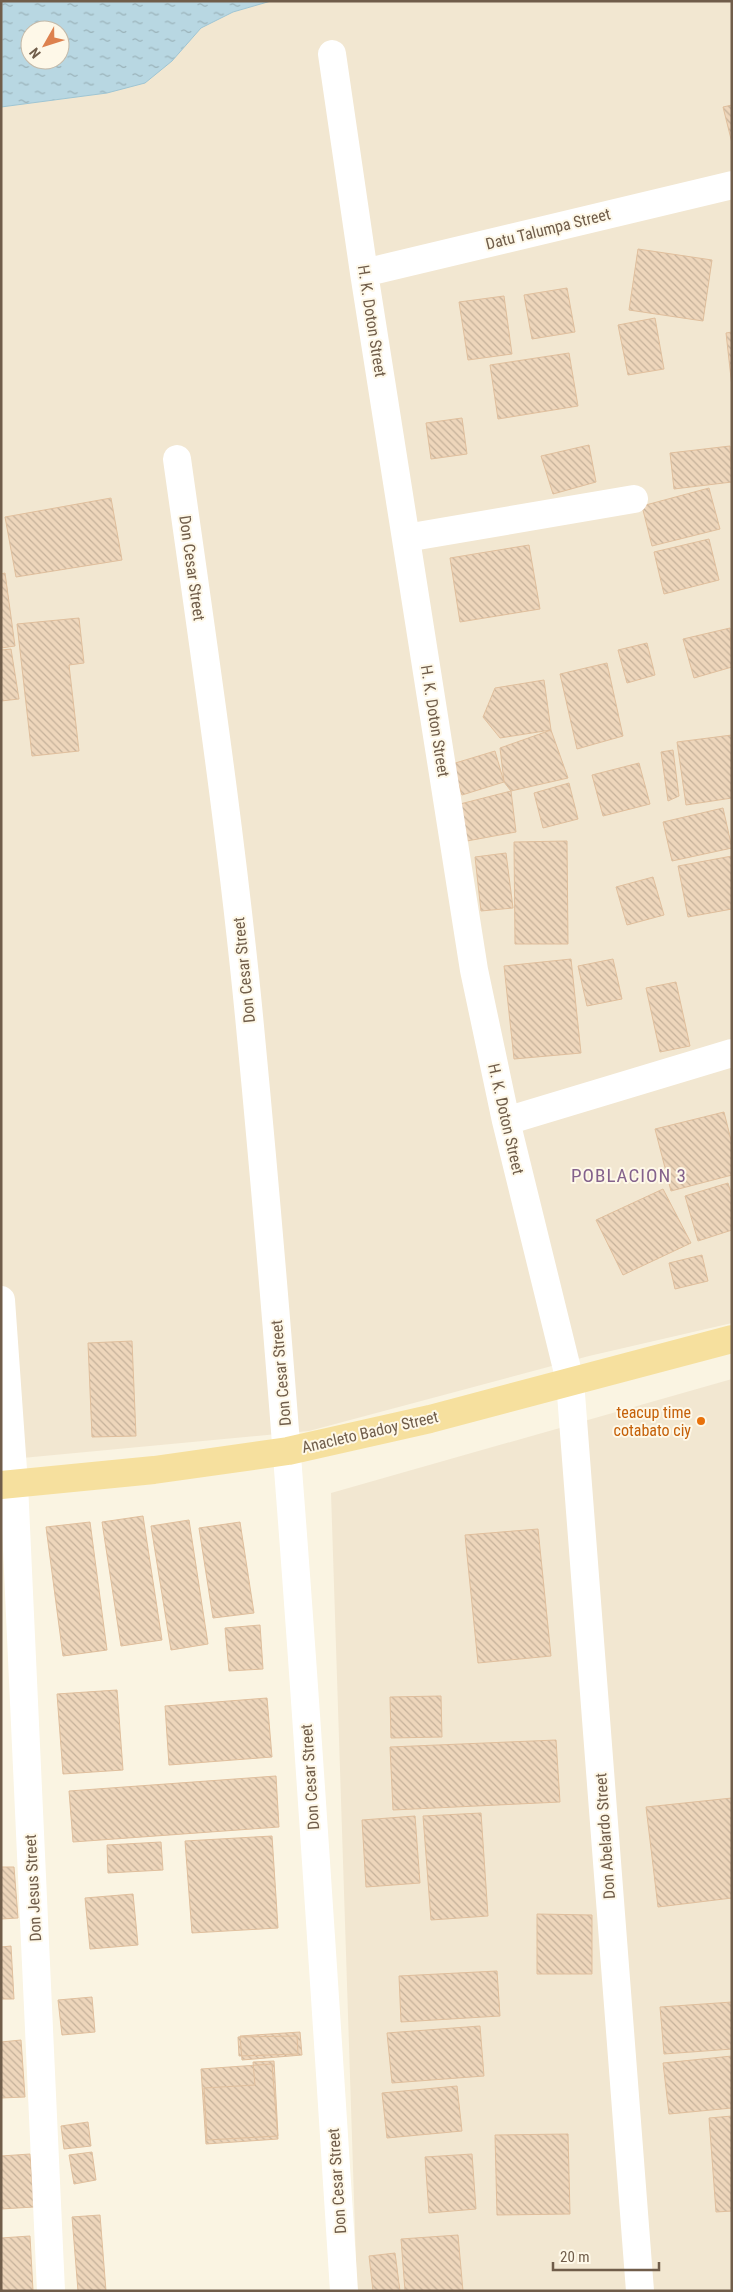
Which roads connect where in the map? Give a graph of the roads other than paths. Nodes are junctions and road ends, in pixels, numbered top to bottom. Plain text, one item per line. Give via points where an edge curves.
1 (332, 54) dead end
2 (732, 185) edge
3 (364, 273) junction
4 (177, 459) dead end
5 (634, 499) dead end
6 (406, 538) junction
7 (732, 1054) edge
8 (506, 1121) junction
9 (1, 1300) edge
10 (732, 1339) edge
11 (570, 1381) junction
12 (288, 1451) junction
13 (8, 1485) edge
14 (51, 2291) edge
15 (344, 2291) edge
16 (640, 2291) edge

1 - 3 street, H. K. Doton Street
2 - 3 street, Datu Talumpa Street
3 - 6 street, H. K. Doton Street
4 - 12 street, Don Cesar Street via 234,882 251,1034
5 - 6 street
6 - 8 street, H. K. Doton Street via 474,970
7 - 8 street
8 - 11 street, H. K. Doton Street
9 - 13 street, Don Jesus Street
10 - 11 main road, Anacleto Badoy Street
11 - 12 main road, Anacleto Badoy Street via 430,1419
11 - 16 street, Don Abelardo Street
12 - 13 main road, Anacleto Badoy Street via 154,1470
12 - 15 street, Don Cesar Street
13 - 14 street, Don Jesus Street

